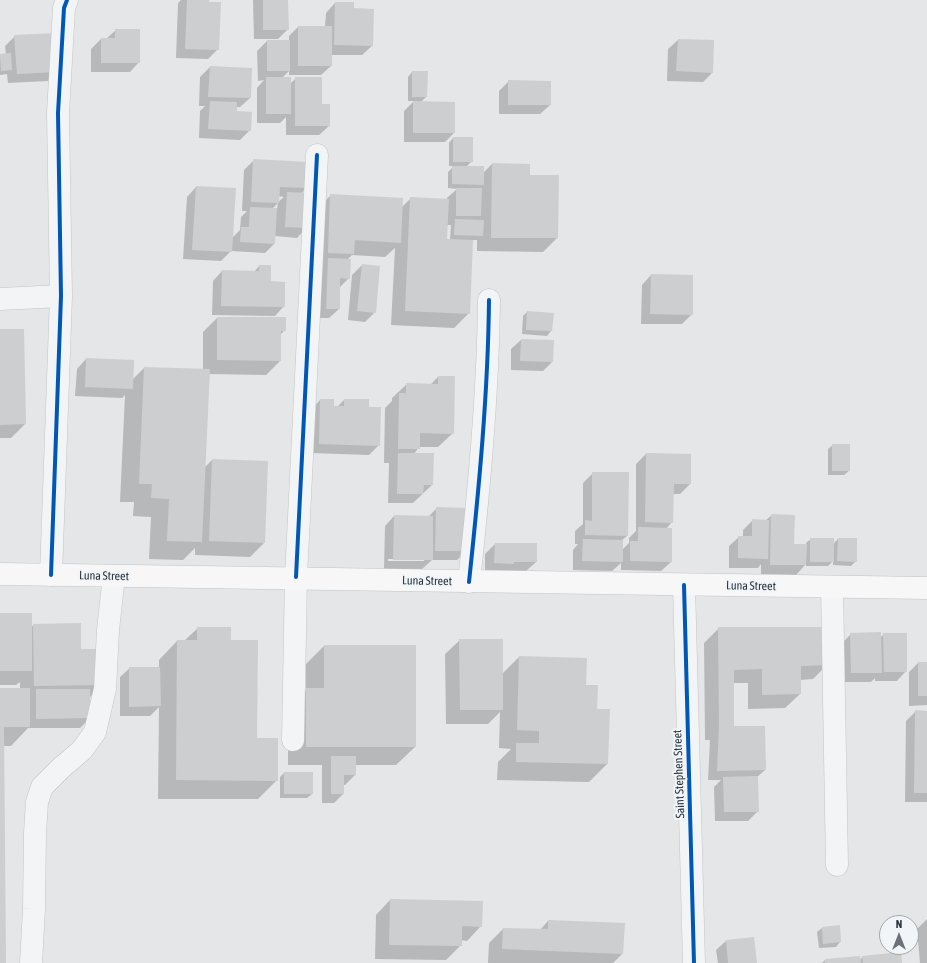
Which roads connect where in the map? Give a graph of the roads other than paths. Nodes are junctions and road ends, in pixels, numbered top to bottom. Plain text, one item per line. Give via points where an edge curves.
1 (67, 0) edge
2 (317, 155) dead end
3 (61, 296) junction
4 (0, 299) edge
5 (489, 300) dead end
6 (0, 574) edge
7 (51, 575) junction
8 (114, 576) junction
9 (296, 577) junction
10 (469, 582) junction
11 (684, 585) junction
12 (832, 587) junction
13 (927, 588) edge
14 (293, 740) dead end
15 (837, 865) dead end
16 (32, 963) edge
17 (694, 963) edge

1 - 3 street via 64,8 58,113
2 - 9 street
3 - 4 street
3 - 7 street
5 - 10 street via 488,363
6 - 7 main road, Luna Street
7 - 8 main road, Luna Street
8 - 9 main road, Luna Street
8 - 16 street via 105,689 95,732 82,750 42,787 38,802
9 - 10 main road, Luna Street
9 - 14 street
10 - 11 main road, Luna Street
11 - 12 main road, Luna Street
11 - 17 street, Saint Stephen Street
12 - 13 main road, Luna Street
12 - 15 street

